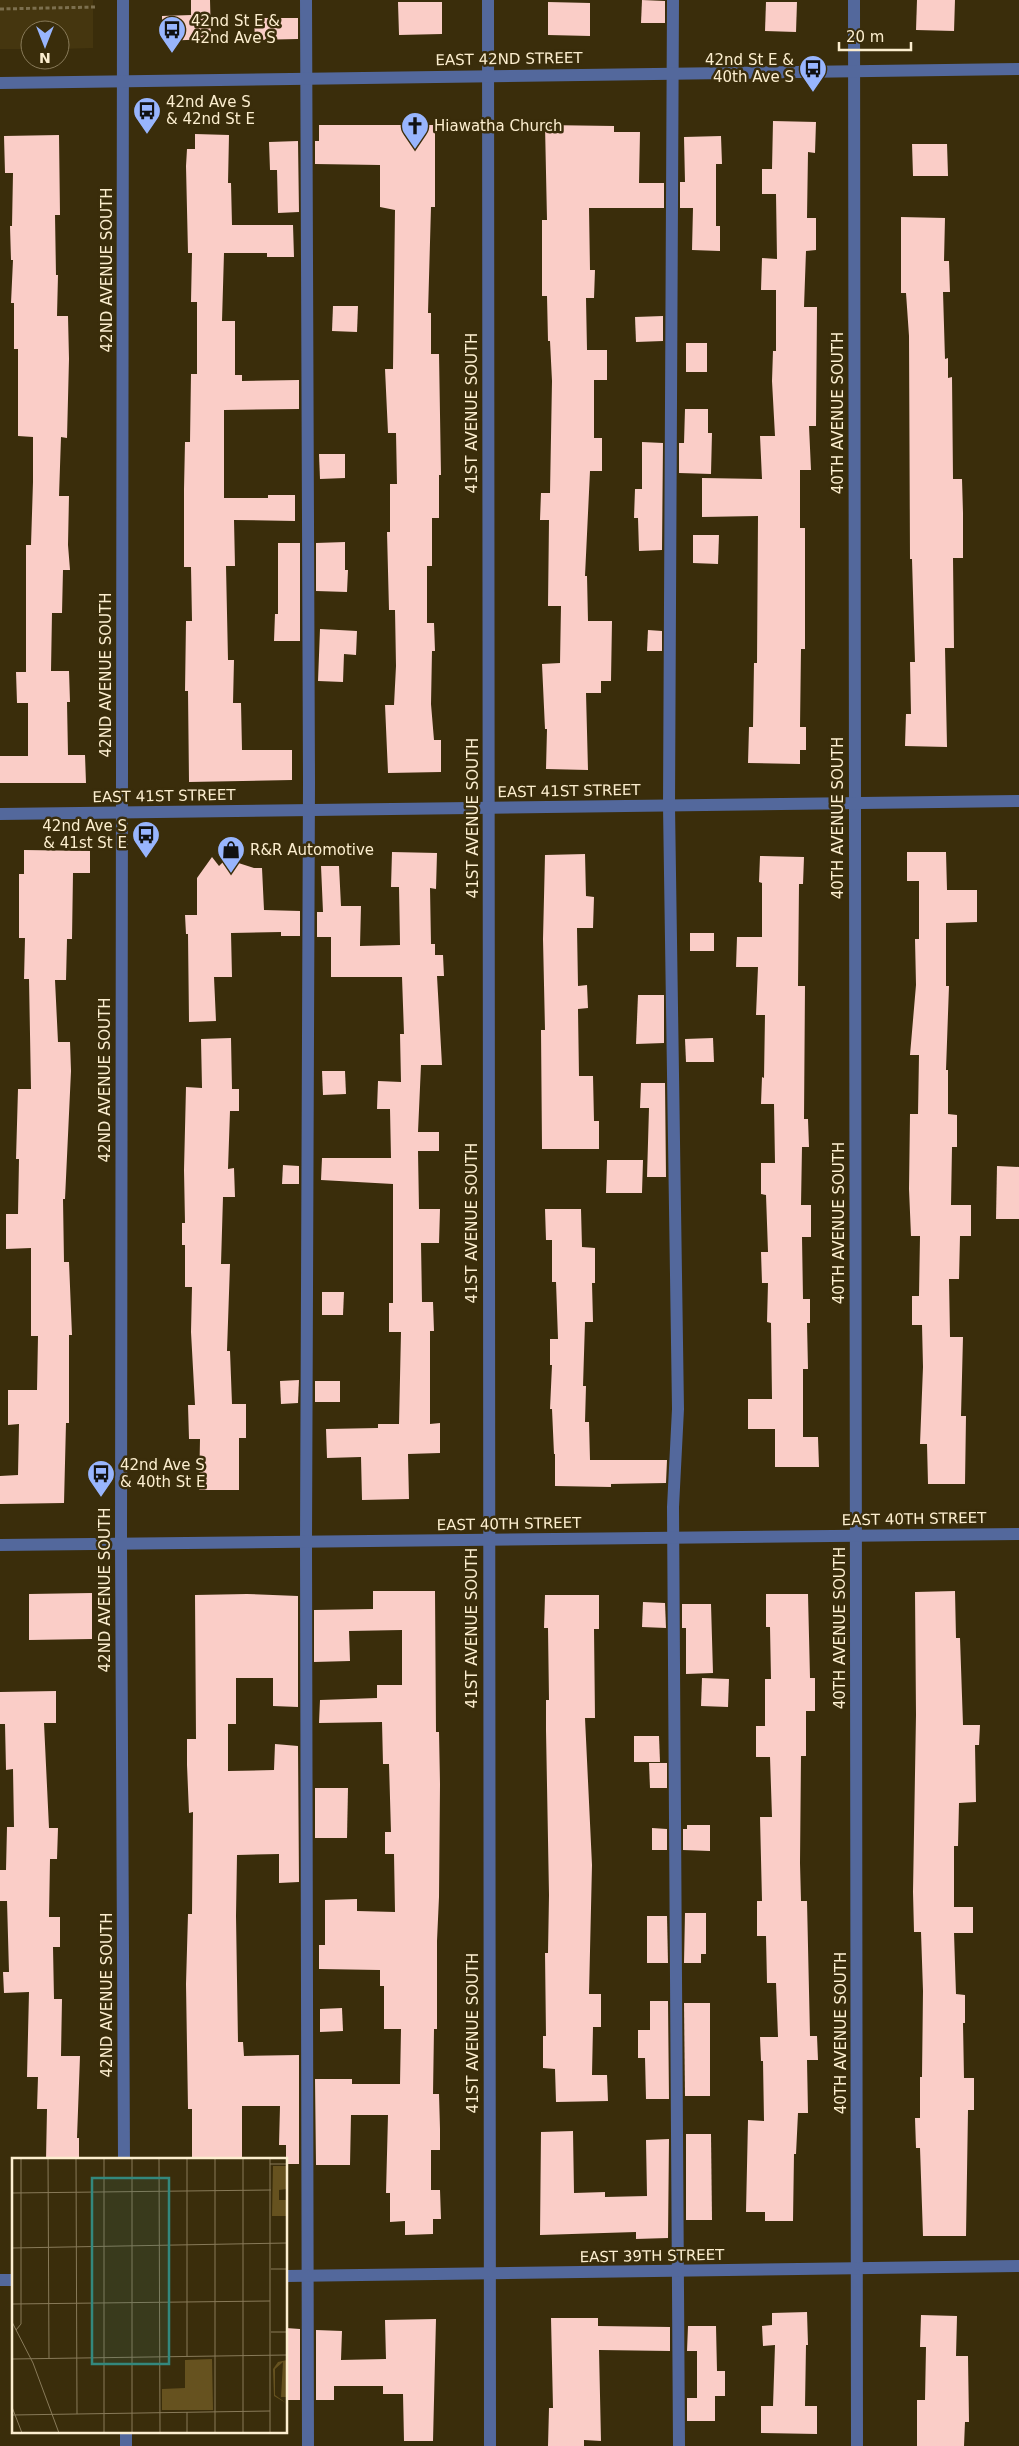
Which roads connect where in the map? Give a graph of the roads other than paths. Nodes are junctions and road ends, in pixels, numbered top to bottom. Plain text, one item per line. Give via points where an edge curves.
1 (123, 0) edge
2 (306, 0) edge
3 (488, 0) edge
4 (673, 0) edge
5 (854, 0) edge
6 (1019, 69) edge
7 (854, 70) junction
8 (672, 74) junction
9 (488, 75) junction
10 (307, 79) junction
11 (0, 82) edge
12 (124, 82) junction
13 (1019, 802) edge
14 (855, 803) junction
15 (669, 806) junction
16 (489, 808) junction
17 (309, 810) junction
18 (122, 812) junction
19 (0, 814) edge
20 (1019, 1534) edge
21 (856, 1536) junction
22 (674, 1538) junction
23 (488, 1541) junction
24 (306, 1542) junction
25 (121, 1545) junction
26 (0, 1546) edge
27 (124, 2158) edge
28 (1019, 2266) edge
29 (857, 2268) junction
30 (680, 2272) junction
31 (489, 2274) junction
32 (288, 2276) edge
33 (306, 2276) junction
34 (308, 2446) edge
35 (490, 2446) edge
36 (679, 2446) edge
37 (857, 2446) edge

1 - 12 street, 42ND AVENUE SOUTH
2 - 10 street
3 - 9 street, 41ST AVENUE SOUTH
4 - 8 street
5 - 7 street, 40TH AVENUE SOUTH
6 - 7 street, EAST 42ND STREET
7 - 8 street, EAST 42ND STREET
7 - 14 street, 40TH AVENUE SOUTH
8 - 9 street, EAST 42ND STREET
8 - 15 street
9 - 10 street, EAST 42ND STREET
9 - 16 street, 41ST AVENUE SOUTH
10 - 12 street, EAST 42ND STREET
10 - 17 street
11 - 12 street, EAST 42ND STREET
12 - 18 street, 42ND AVENUE SOUTH
13 - 14 street, EAST 41ST STREET
14 - 15 street, EAST 41ST STREET
14 - 21 street, 40TH AVENUE SOUTH
15 - 16 street, EAST 41ST STREET
15 - 22 street via 678,1409
16 - 17 street, EAST 41ST STREET
16 - 23 street, 41ST AVENUE SOUTH
17 - 18 street, EAST 41ST STREET
17 - 24 street
18 - 19 street, EAST 41ST STREET
18 - 25 street, 42ND AVENUE SOUTH
20 - 21 street, EAST 40TH STREET
21 - 22 street, EAST 40TH STREET
21 - 29 street, 40TH AVENUE SOUTH
22 - 23 street, EAST 40TH STREET
22 - 30 street
23 - 24 street, EAST 40TH STREET
23 - 31 street, 41ST AVENUE SOUTH
24 - 25 street, EAST 40TH STREET
24 - 33 street
25 - 26 street, EAST 40TH STREET
25 - 27 street, 42ND AVENUE SOUTH
28 - 29 street, EAST 39TH STREET
29 - 30 street, EAST 39TH STREET
29 - 37 street, 40TH AVENUE SOUTH
30 - 31 street, EAST 39TH STREET
30 - 36 street
31 - 33 street, EAST 39TH STREET
31 - 35 street, 41ST AVENUE SOUTH
32 - 33 street, EAST 39TH STREET
33 - 34 street

